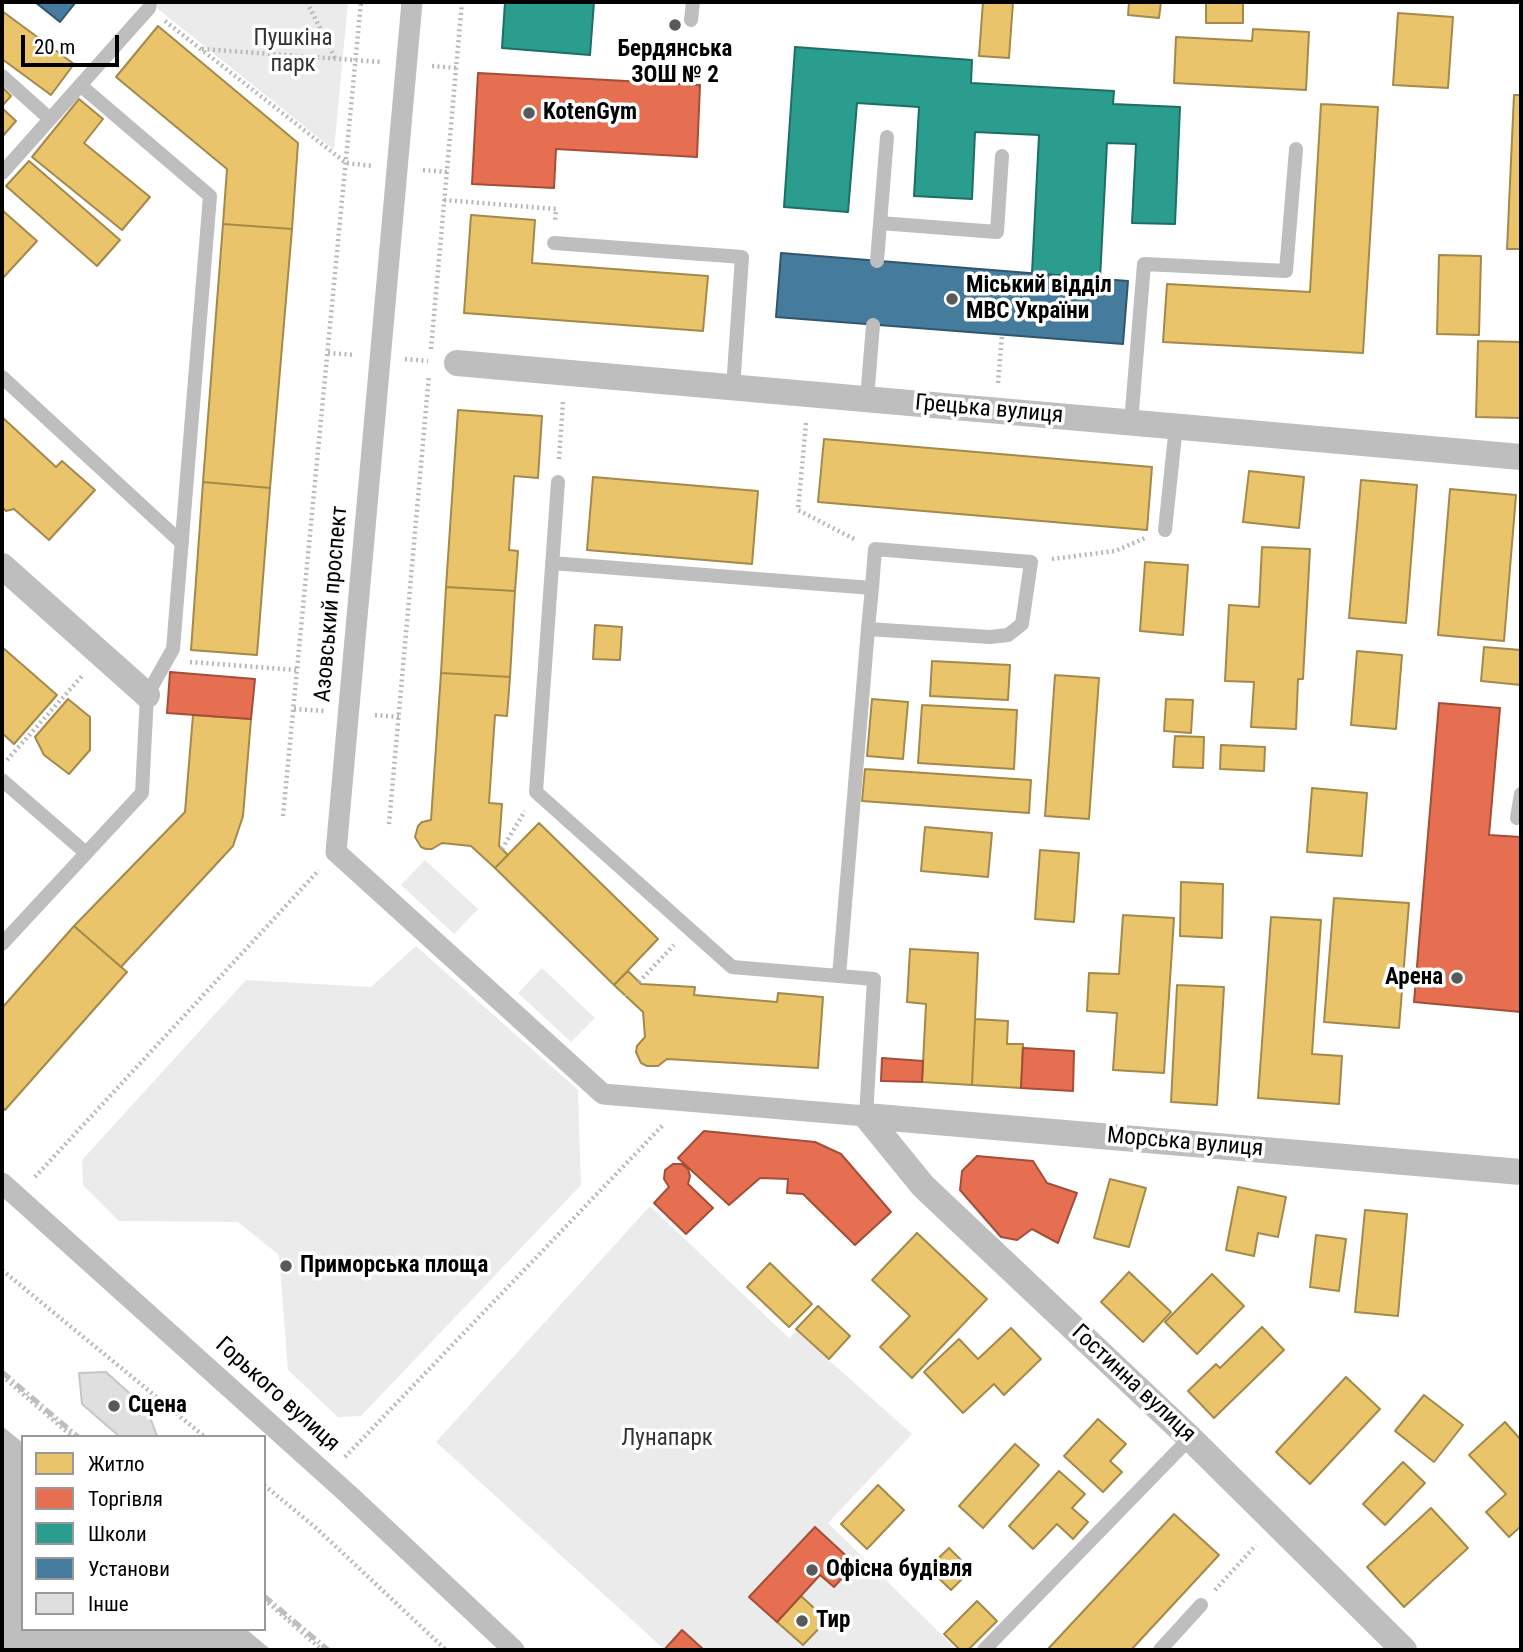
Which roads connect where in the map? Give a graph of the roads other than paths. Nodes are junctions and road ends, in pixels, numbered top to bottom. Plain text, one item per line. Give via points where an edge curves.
1 (412, 2) edge
2 (693, 2) edge
3 (149, 5) edge
4 (691, 20) dead end
5 (2, 76) edge
6 (80, 85) junction
7 (50, 119) junction
8 (887, 137) dead end
9 (1296, 149) dead end
10 (1002, 156) dead end
11 (2, 173) edge
12 (880, 223) junction
13 (554, 243) road end
14 (877, 261) dead end
15 (873, 325) dead end
16 (457, 363) dead end
17 (2, 377) edge
18 (733, 388) junction
19 (867, 400) junction
20 (1131, 423) junction
21 (1176, 426) junction
22 (1521, 457) edge
23 (558, 482) road end
24 (1165, 530) road end
25 (182, 543) junction
26 (552, 563) junction
27 (2, 566) edge
28 (872, 588) junction
29 (868, 629) junction
30 (147, 695) junction
31 (2, 780) edge
32 (1521, 794) edge
33 (1517, 818) dead end
34 (86, 853) junction
35 (2, 944) edge
36 (839, 976) junction
37 (858, 1115) junction
38 (1521, 1172) edge
39 (9, 1190) edge
40 (1190, 1438) junction
41 (1201, 1605) road end
42 (514, 1650) edge
43 (984, 1650) edge
44 (1160, 1650) edge
45 (1404, 1650) edge

1 - 37 street, Азовський проспект via 336,852 603,1094
2 - 4 lane
3 - 6 lane
5 - 7 lane
6 - 7 lane
6 - 25 lane via 211,195
7 - 11 lane
8 - 12 lane
9 - 20 lane via 1286,271 1144,264
10 - 12 lane via 997,232
12 - 14 lane
13 - 18 lane via 742,257
15 - 19 lane
16 - 18 street, Грецька вулиця
17 - 25 lane
18 - 19 street, Грецька вулиця
19 - 20 street, Грецька вулиця
20 - 21 street, Грецька вулиця
21 - 22 street, Грецька вулиця
21 - 24 lane
23 - 26 lane
25 - 30 lane via 173,649
26 - 28 lane
26 - 36 lane via 537,792 732,967
27 - 30 street
28 - 29 lane
28 - 29 lane via 875,549 1031,562 1022,624 1008,635
29 - 36 lane
30 - 34 lane via 142,793
31 - 34 lane
32 - 33 lane
34 - 35 lane
36 - 37 lane via 874,979
37 - 38 street, Морська вулиця
37 - 40 street, Гостинна вулиця via 923,1186
39 - 42 street, Горького вулиця
40 - 43 lane
40 - 45 street, Гостинна вулиця
41 - 44 lane

